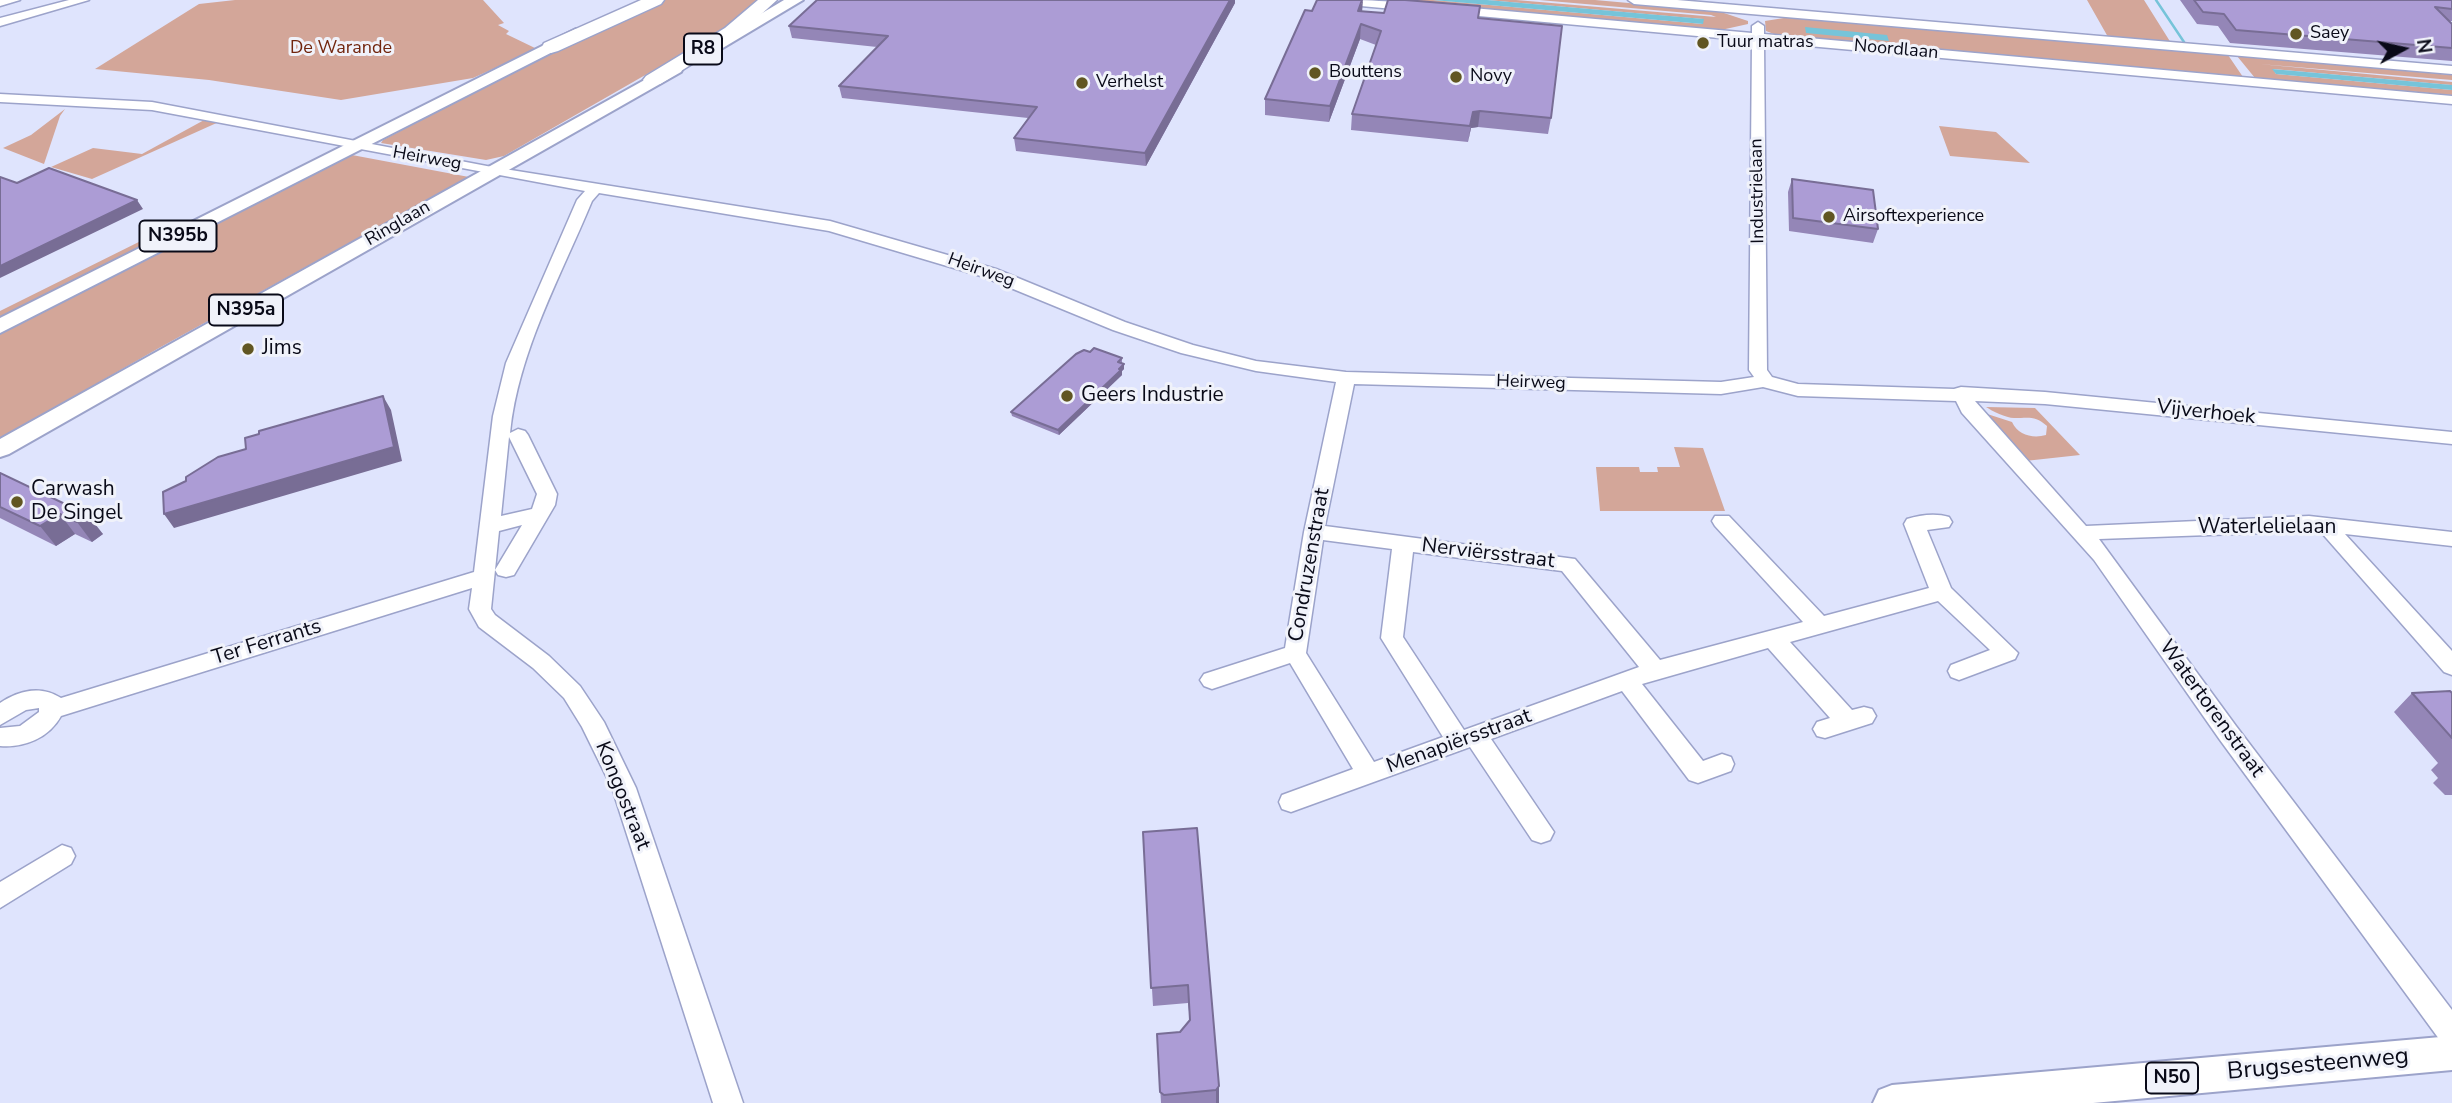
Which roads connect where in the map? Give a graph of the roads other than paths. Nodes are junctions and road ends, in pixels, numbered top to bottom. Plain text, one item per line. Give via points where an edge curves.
1 (13, 0) edge
2 (83, 0) edge
3 (642, 0) edge
4 (655, 0) edge
5 (768, 0) edge
6 (795, 0) edge
7 (1339, 0) edge
8 (1634, 0) edge
9 (0, 2) edge
10 (1754, 5) edge
11 (1423, 8) edge
12 (1437, 9) edge
13 (28, 15) junction
14 (0, 22) edge
15 (1758, 38) junction
16 (551, 47) junction
17 (2452, 70) edge
18 (653, 80) junction
19 (0, 97) edge
20 (2452, 100) edge
21 (356, 146) junction
22 (492, 170) junction
23 (596, 187) junction
24 (0, 326) edge
25 (1346, 378) junction
26 (1765, 381) junction
27 (1961, 393) junction
28 (518, 435) dead end
29 (2452, 438) edge
30 (0, 449) edge
31 (538, 515) junction
32 (1722, 521) dead end
33 (1942, 522) dead end
34 (489, 526) junction
35 (2328, 527) junction
36 (1314, 532) junction
37 (2082, 533) junction
38 (2452, 539) edge
39 (1403, 543) junction
40 (506, 570) dead end
41 (482, 577) junction
42 (1942, 592) junction
43 (1819, 625) junction
44 (1773, 638) junction
45 (1295, 653) junction
46 (2452, 666) edge
47 (1655, 670) junction
48 (1959, 671) dead end
49 (1212, 680) dead end
50 (1626, 681) junction
51 (52, 710) junction
52 (0, 716) edge
53 (1845, 722) dead end
54 (0, 737) edge
55 (1468, 739) junction
56 (1722, 764) dead end
57 (1369, 775) junction
58 (1291, 802) dead end
59 (1541, 832) dead end
60 (62, 856) dead end
61 (0, 897) edge
62 (2452, 1034) edge
63 (2452, 1053) edge
64 (728, 1103) edge
65 (1892, 1103) edge

1 - 9 street
1 - 13 street
2 - 13 street
3 - 16 main road, N395b
4 - 16 highway
5 - 18 highway, R8 via 731,32
6 - 18 main road, Ringlaan / N395a
7 - 11 street
8 - 10 street, Noordlaan
10 - 15 street, Industrielaan
10 - 17 street, Noordlaan
12 - 15 street, Noordlaan
13 - 14 street
15 - 20 street, Noordlaan
15 - 26 street, Industrielaan via 1758,370
16 - 21 main road, N395b
18 - 22 main road, Ringlaan / N395a
19 - 21 street, Heirweg via 152,106
21 - 22 street, Heirweg
21 - 24 main road, N395b
22 - 23 street, Heirweg
22 - 30 main road, Ringlaan / N395a
23 - 25 street, Heirweg via 850,231 990,273 1168,343 1256,366
23 - 34 street, Kongostraat via 584,200 515,363 502,415
25 - 26 street, Heirweg via 1721,388
25 - 36 street, Condruzenstraat
26 - 27 street, Heirweg via 1798,390
27 - 29 street, Vijverhoek via 2045,397
27 - 37 street, Watertorenstraat via 1984,427
28 - 31 street via 547,494
31 - 34 street
31 - 40 street
32 - 43 street
33 - 42 street via 1914,524
34 - 41 street, Kongostraat
35 - 37 street, Waterlelielaan via 2309,523
35 - 38 street, Waterlelielaan
35 - 46 street
36 - 39 street, Nerviërsstraat
36 - 45 street, Condruzenstraat
37 - 62 street, Watertorenstraat
39 - 47 street, Nerviërsstraat via 1568,564
39 - 55 street via 1392,638
41 - 51 street, Ter Ferrants
41 - 64 street, Kongostraat via 480,609 487,621 572,692 624,788
42 - 43 street, Menapiërsstraat
42 - 48 street via 2016,650
43 - 44 street, Menapiërsstraat
44 - 47 street, Menapiërsstraat
44 - 53 street
45 - 49 street
45 - 57 street, Condruzenstraat
47 - 50 street, Menapiërsstraat
50 - 55 street, Menapiërsstraat
50 - 56 street via 1698,773
51 - 52 street via 47,700 31,699
51 - 54 street via 30,732
55 - 57 street, Menapiërsstraat
55 - 59 street
57 - 58 street, Menapiërsstraat
60 - 61 street
63 - 65 main road, Brugsesteenweg / N50

